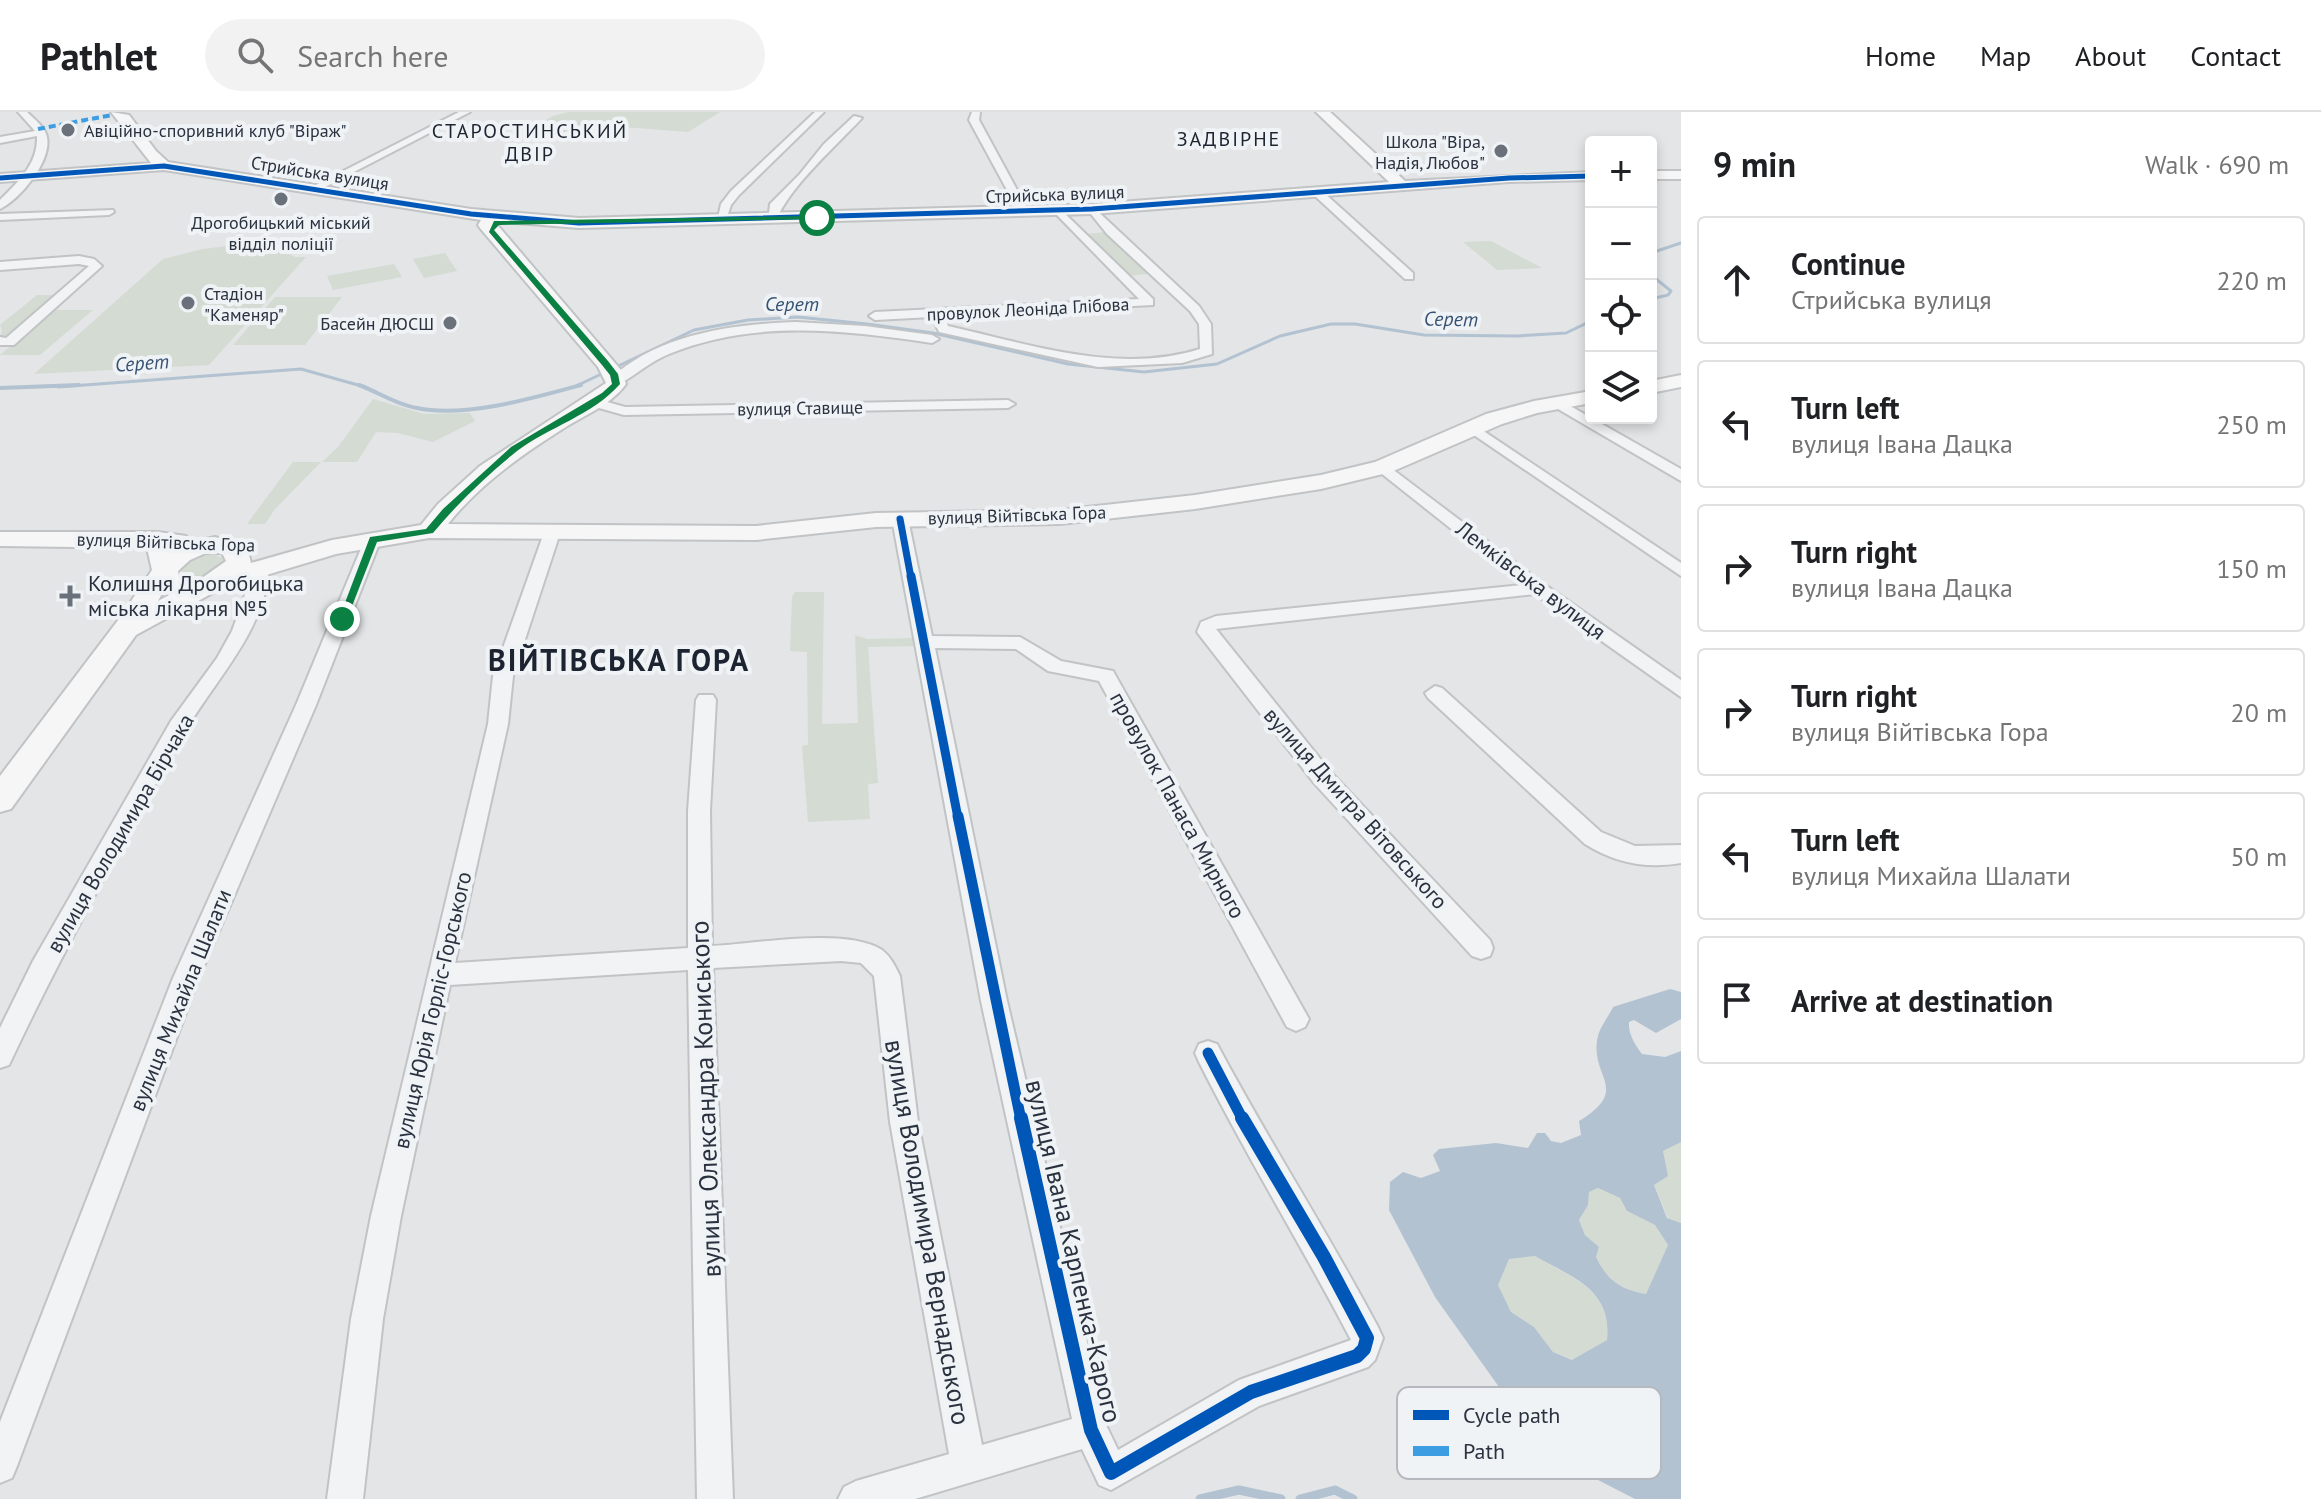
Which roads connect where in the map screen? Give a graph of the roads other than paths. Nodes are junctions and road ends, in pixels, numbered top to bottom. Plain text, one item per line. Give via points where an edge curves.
1 (466, 112) edge
2 (820, 112) edge
3 (976, 112) edge
4 (1322, 112) edge
5 (17, 113) edge
6 (126, 115) edge
7 (857, 118) dead end
8 (40, 132) junction
9 (0, 138) edge
10 (164, 166) junction
11 (1657, 175) edge
12 (1681, 175) edge
13 (27, 176) junction
14 (1585, 176) edge
15 (0, 178) edge
16 (1403, 187) junction
17 (315, 188) junction
18 (1319, 194) junction
19 (0, 206) edge
20 (1092, 209) junction
21 (1058, 210) junction
22 (109, 212) dead end
23 (1024, 212) junction
24 (0, 217) edge
25 (772, 219) junction
26 (721, 221) junction
27 (493, 223) junction
28 (0, 266) edge
29 (1409, 276) dead end
30 (939, 314) junction
31 (875, 316) dead end
32 (932, 339) dead end
33 (0, 341) edge
34 (612, 372) junction
35 (1681, 381) edge
36 (1657, 386) edge
37 (1585, 398) edge
38 (593, 402) junction
39 (1558, 403) junction
40 (1008, 404) dead end
41 (1473, 428) junction
42 (1383, 467) junction
43 (1681, 476) edge
44 (900, 519) junction
45 (553, 530) junction
46 (429, 531) junction
47 (0, 539) edge
48 (158, 539) junction
49 (373, 539) junction
50 (219, 545) junction
51 (332, 547) junction
52 (260, 568) junction
53 (1681, 571) edge
54 (165, 572) junction
55 (213, 583) junction
56 (1538, 588) junction
57 (126, 629) junction
58 (923, 642) junction
59 (1681, 690) edge
60 (1435, 693) dead end
61 (706, 700) dead end
62 (0, 800) edge
63 (1681, 854) edge
64 (1481, 948) dead end
65 (700, 958) junction
66 (440, 975) junction
67 (1296, 1019) dead end
68 (1208, 1053) dead end
69 (0, 1056) edge
70 (1091, 1430) junction
71 (0, 1466) edge
72 (969, 1467) junction
73 (345, 1499) edge
74 (715, 1499) edge
75 (856, 1499) edge

1 - 17 street
2 - 26 street via 735,193
3 - 23 street via 974,120
4 - 16 street
5 - 8 street
6 - 10 street via 152,158
7 - 25 street via 774,206
8 - 9 street
8 - 13 street via 38,156
10 - 13 street, Стрийська вулиця
10 - 17 street, Стрийська вулиця
11 - 12 street
13 - 15 street, Стрийська вулиця
13 - 19 street
14 - 16 street, Стрийська вулиця
16 - 18 street, Стрийська вулиця
17 - 27 street, Стрийська вулиця via 471,214
18 - 20 street, Стрийська вулиця
18 - 29 street
20 - 21 street, Стрийська вулиця
20 - 30 street via 1195,309 1205,324 1207,351 1182,359 1098,363 944,329
21 - 23 street, Стрийська вулиця
21 - 30 street, провулок Леоніда Глібова via 1149,302
22 - 24 street
23 - 25 street, Стрийська вулиця
25 - 26 street, Стрийська вулиця
26 - 27 street, Стрийська вулиця
27 - 34 street
28 - 33 street via 79,260 96,266 9,342
30 - 31 street, провулок Леоніда Глібова
32 - 34 street via 812,326 745,328 712,334
34 - 38 street via 613,390
35 - 36 street
37 - 39 street, вулиця Війтівська Гора
38 - 40 street, вулиця Ставище via 624,411
38 - 46 street via 514,449
39 - 41 street, вулиця Війтівська Гора
39 - 43 street
41 - 42 street, вулиця Війтівська Гора
41 - 53 street
42 - 44 street, вулиця Війтівська Гора via 1257,493 1111,512
42 - 56 street, Лемківська вулиця
44 - 45 street, вулиця Війтівська Гора via 756,533
44 - 58 street, вулиця Івана Карпенка-Карого
45 - 46 street, вулиця Війтівська Гора
45 - 66 street, вулиця Юрія Горліс-Горського via 503,676 498,724
46 - 49 street, вулиця Війтівська Гора
47 - 48 street, вулиця Війтівська Гора
48 - 50 street, вулиця Війтівська Гора
48 - 54 street
49 - 51 street, вулиця Війтівська Гора
49 - 71 street, вулиця Михайла Шалати via 186,978
50 - 51 street, вулиця Війтівська Гора
50 - 54 street via 187,552
50 - 55 street via 240,557 230,573
51 - 52 street, вулиця Війтівська Гора
52 - 55 street, вулиця Війтівська Гора
52 - 69 street, вулиця Володимира Бірчака via 241,631 178,726 42,969
54 - 55 street via 167,581 181,587
54 - 57 street
55 - 57 street
56 - 59 street, Лемківська вулиця
56 - 64 street, вулиця Дмитра Вітовського via 1216,622 1206,632 1322,777
57 - 62 street
58 - 67 street, провулок Панаса Мирного via 1020,643 1055,666 1106,676
58 - 70 street, вулиця Івана Карпенка-Карого via 994,1001
60 - 63 street via 1571,821 1604,845 1645,857
61 - 65 street, вулиця Олександра Кониського via 699,811
65 - 66 street, вулиця Володимира Вернадського
65 - 72 street, вулиця Володимира Вернадського via 821,950 868,954 883,966 904,1122
65 - 74 street, вулиця Олександра Кониського
66 - 73 street, вулиця Юрія Горліс-Горського via 367,1319
68 - 70 street, вулиця Івана Карпенка-Карого via 1251,1137 1347,1296 1367,1338 1364,1349 1357,1356 1251,1392 1111,1473
70 - 72 street
72 - 75 street

